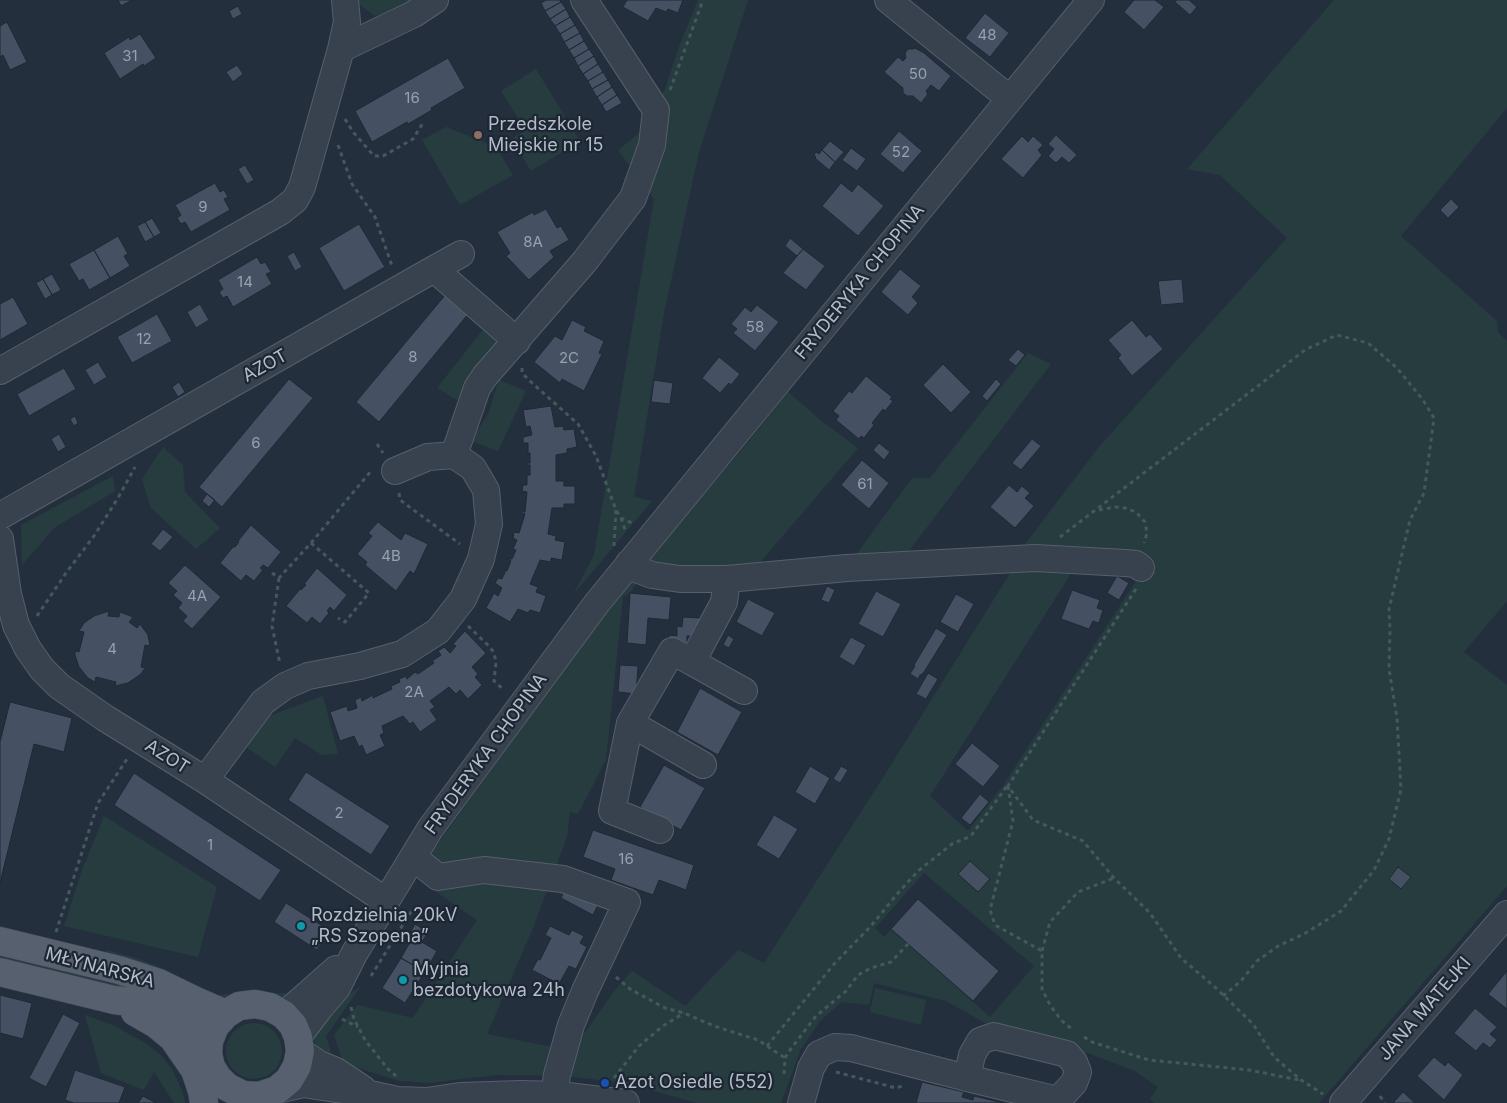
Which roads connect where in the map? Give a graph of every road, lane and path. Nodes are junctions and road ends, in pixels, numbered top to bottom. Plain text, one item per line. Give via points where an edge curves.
1 (345, 0) edge
2 (435, 0) edge
3 (584, 0) edge
4 (702, 0) edge
5 (888, 0) edge
6 (1091, 0) edge
7 (341, 49) junction
8 (1010, 99) junction
9 (656, 110) junction
10 (424, 122) dead end
11 (320, 124) junction
12 (352, 132) dead end
13 (461, 254) dead end
14 (434, 270) junction
15 (400, 289) junction
16 (517, 341) junction
17 (0, 371) edge
18 (454, 455) junction
19 (137, 464) dead end
20 (384, 470) junction
21 (616, 510) junction
22 (0, 516) edge
23 (642, 526) dead end
24 (0, 539) edge
25 (312, 543) junction
26 (481, 559) junction
27 (621, 559) junction
28 (1133, 565) junction
29 (272, 573) dead end
30 (279, 578) junction
31 (727, 579) junction
32 (454, 612) junction
33 (36, 618) dead end
34 (338, 618) dead end
35 (692, 662) junction
36 (494, 681) dead end
37 (285, 686) junction
38 (744, 691) dead end
39 (630, 724) junction
40 (139, 739) junction
41 (703, 765) dead end
42 (205, 780) junction
43 (1008, 786) junction
44 (660, 830) dead end
45 (413, 857) junction
46 (1114, 878) junction
47 (386, 901) junction
48 (1507, 914) edge
49 (55, 935) dead end
50 (0, 941) edge
51 (908, 944) dead end
52 (1042, 951) junction
53 (599, 961) junction
54 (0, 972) edge
55 (1223, 996) junction
56 (114, 1000) junction
57 (351, 1006) dead end
58 (684, 1013) junction
59 (226, 1014) junction
60 (342, 1018) dead end
61 (358, 1027) junction
62 (1075, 1032) dead end
63 (294, 1034) junction
64 (1084, 1037) dead end
65 (209, 1041) junction
66 (767, 1046) junction
67 (785, 1058) junction
68 (785, 1078) dead end
69 (967, 1078) dead end
70 (400, 1080) dead end
71 (1301, 1080) junction
72 (370, 1094) junction
73 (225, 1095) edge
74 (554, 1095) junction
75 (263, 1096) edge
76 (1349, 1098) edge
77 (616, 1102) edge
78 (204, 1103) edge
79 (801, 1103) edge

1 - 7 street via 347,22
2 - 7 street via 414,14
3 - 9 street
4 - 9 path via 664,104
5 - 8 street
6 - 8 street, FRYDERYKA CHOPINA
7 - 11 street
8 - 27 street, FRYDERYKA CHOPINA
9 - 16 street via 652,145 633,198 586,261
10 - 12 path via 413,139 383,156 374,156
11 - 15 path via 337,141 352,184 375,217
11 - 17 street via 302,188 288,206
13 - 14 street, AZOT
14 - 15 street, AZOT
14 - 16 street
15 - 22 street, AZOT
16 - 18 street via 477,388
16 - 21 path via 522,373 578,424 596,456
18 - 20 street via 428,457
18 - 26 street via 473,468 486,490 490,524
19 - 33 path via 94,536
20 - 25 path
20 - 26 path via 400,500
21 - 23 path via 620,518
21 - 27 path
24 - 40 street, AZOT via 8,594 16,625 28,649 60,686
25 - 30 path
25 - 34 path via 369,593 345,622
26 - 32 street
27 - 31 street via 643,573 661,577
27 - 45 street, FRYDERYKA CHOPINA via 598,603 430,829
28 - 31 street via 1035,558
28 - 43 path via 1143,578 1139,586
28 - 55 path via 1147,533 1145,522 1136,512 1125,508 1093,512 1305,350 1337,335 1368,343 1397,368 1434,418 1424,493 1410,520 1389,608 1389,669 1397,718 1401,789 1389,839 1374,870 1341,911 1257,961
29 - 30 path
30 - 37 path via 272,626
31 - 35 street via 724,602
32 - 36 path via 494,653
32 - 37 street via 438,631 402,654 308,676
35 - 38 street
35 - 39 street via 672,651
37 - 42 street via 263,702
39 - 41 street
39 - 44 street via 612,811
40 - 42 street, AZOT
40 - 49 path via 98,803
42 - 47 street, AZOT
43 - 46 path via 1034,820 1083,841
43 - 52 path via 1012,821 990,910 995,925
43 - 66 path via 971,836 952,844 918,871 835,962
45 - 47 street, FRYDERYKA CHOPINA
45 - 53 street via 438,877 484,870 563,879 627,902
46 - 52 path via 1078,892 1050,922
46 - 55 path via 1150,913 1181,958
47 - 63 street, FRYDERYKA CHOPINA via 337,988
48 - 76 street, JANA MATEJKI
50 - 59 main road, MŁYNARSKA via 160,983
51 - 67 path via 891,962 858,975 851,986 811,1021
52 - 62 path via 1042,990 1061,1020
53 - 58 path via 630,989 664,1008
53 - 74 street via 571,1025
54 - 56 main road, MŁYNARSKA
55 - 71 path via 1253,1024 1274,1057
56 - 65 main road, MŁYNARSKA via 156,1006 185,1019
56 - 78 main road, MŁYNARSKA via 156,1024 173,1038 195,1070
57 - 61 path
58 - 66 path
58 - 77 path via 639,1046 607,1087
59 - 63 main road via 239,1006 255,1004 270,1007
59 - 65 main road via 215,1026
60 - 61 path
61 - 70 path via 365,1040
63 - 72 street
63 - 75 main road, FRYDERYKA CHOPINA via 298,1066 289,1080
64 - 71 path via 1149,1060 1249,1070
65 - 73 main road via 211,1067
66 - 67 path
67 - 68 path
69 - 79 street via 851,1048 835,1047 819,1054 811,1068
71 - 76 path
72 - 74 street via 397,1100 427,1101 491,1095
72 - 75 street via 303,1084
73 - 75 main road
74 - 77 street

